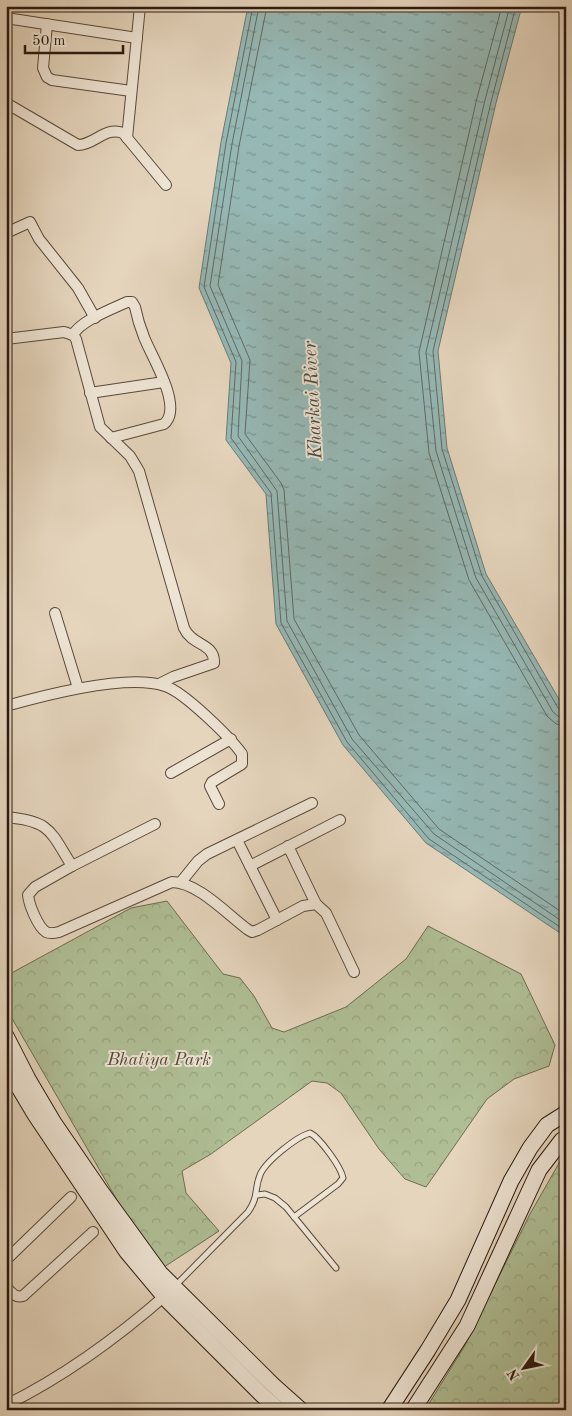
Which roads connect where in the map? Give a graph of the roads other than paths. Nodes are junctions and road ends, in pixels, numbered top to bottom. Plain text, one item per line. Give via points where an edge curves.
1 (140, 6) edge
2 (6, 18) edge
3 (47, 24) junction
4 (137, 38) junction
5 (131, 91) junction
6 (6, 102) edge
7 (127, 138) junction
8 (166, 185) dead end
9 (6, 233) edge
10 (95, 318) junction
11 (73, 335) junction
12 (6, 340) edge
13 (164, 382) junction
14 (90, 392) junction
15 (111, 438) junction
16 (55, 613) dead end
17 (159, 684) junction
18 (78, 688) junction
19 (6, 706) edge
20 (231, 739) junction
21 (171, 773) dead end
22 (312, 803) dead end
23 (219, 804) dead end
24 (6, 817) edge
25 (340, 820) dead end
26 (155, 824) dead end
27 (237, 840) junction
28 (288, 846) junction
29 (72, 866) junction
30 (250, 866) junction
31 (181, 882) junction
32 (316, 904) junction
33 (277, 920) junction
34 (354, 972) dead end
35 (6, 1036) edge
36 (6, 1066) edge
37 (566, 1113) edge
38 (566, 1138) edge
39 (257, 1195) junction
40 (71, 1197) dead end
41 (294, 1217) junction
42 (93, 1232) dead end
43 (6, 1260) edge
44 (336, 1268) dead end
45 (6, 1288) edge
46 (169, 1292) junction
47 (6, 1405) edge
48 (389, 1409) edge
49 (279, 1410) edge
50 (301, 1410) edge
51 (412, 1410) edge

1 - 4 street
2 - 3 street
3 - 4 street
3 - 5 street via 43,68 47,77
4 - 5 street
5 - 7 street
6 - 7 street via 78,145 88,144 111,131 123,133
7 - 8 street
9 - 10 street via 30,222 38,238 78,288
10 - 11 street via 79,327
10 - 13 street via 127,302 134,304 144,337
11 - 12 street via 64,332
11 - 14 street
13 - 14 street
13 - 15 street via 170,408 167,421
14 - 15 street via 97,422
15 - 17 street via 130,456 139,471 186,634 209,649 214,659 214,663
16 - 18 street
17 - 18 street via 129,682
17 - 20 street via 178,692
18 - 19 street
20 - 21 street
20 - 23 street via 242,754 242,764 210,786
22 - 27 street
24 - 29 street via 39,823 49,830
25 - 28 street
26 - 29 street
27 - 30 street
27 - 31 street via 198,861
28 - 30 street
28 - 32 street
29 - 31 street via 35,887 28,895 34,914 46,932 51,934 172,882
30 - 33 street
31 - 33 street via 203,894 252,932
32 - 33 street via 303,906
32 - 34 street via 326,913
35 - 46 main road via 54,1123 160,1273
36 - 46 main road via 127,1252
37 - 48 main road via 547,1125 530,1148 511,1181 458,1300
38 - 51 main road via 539,1170 467,1326
39 - 41 lane via 275,1198
39 - 41 lane via 260,1174 267,1162 302,1136 313,1134 343,1178
39 - 46 lane via 248,1212
40 - 43 street
41 - 44 lane
42 - 45 street via 23,1296 13,1295
46 - 47 street via 78,1363
46 - 49 main road
46 - 50 main road

